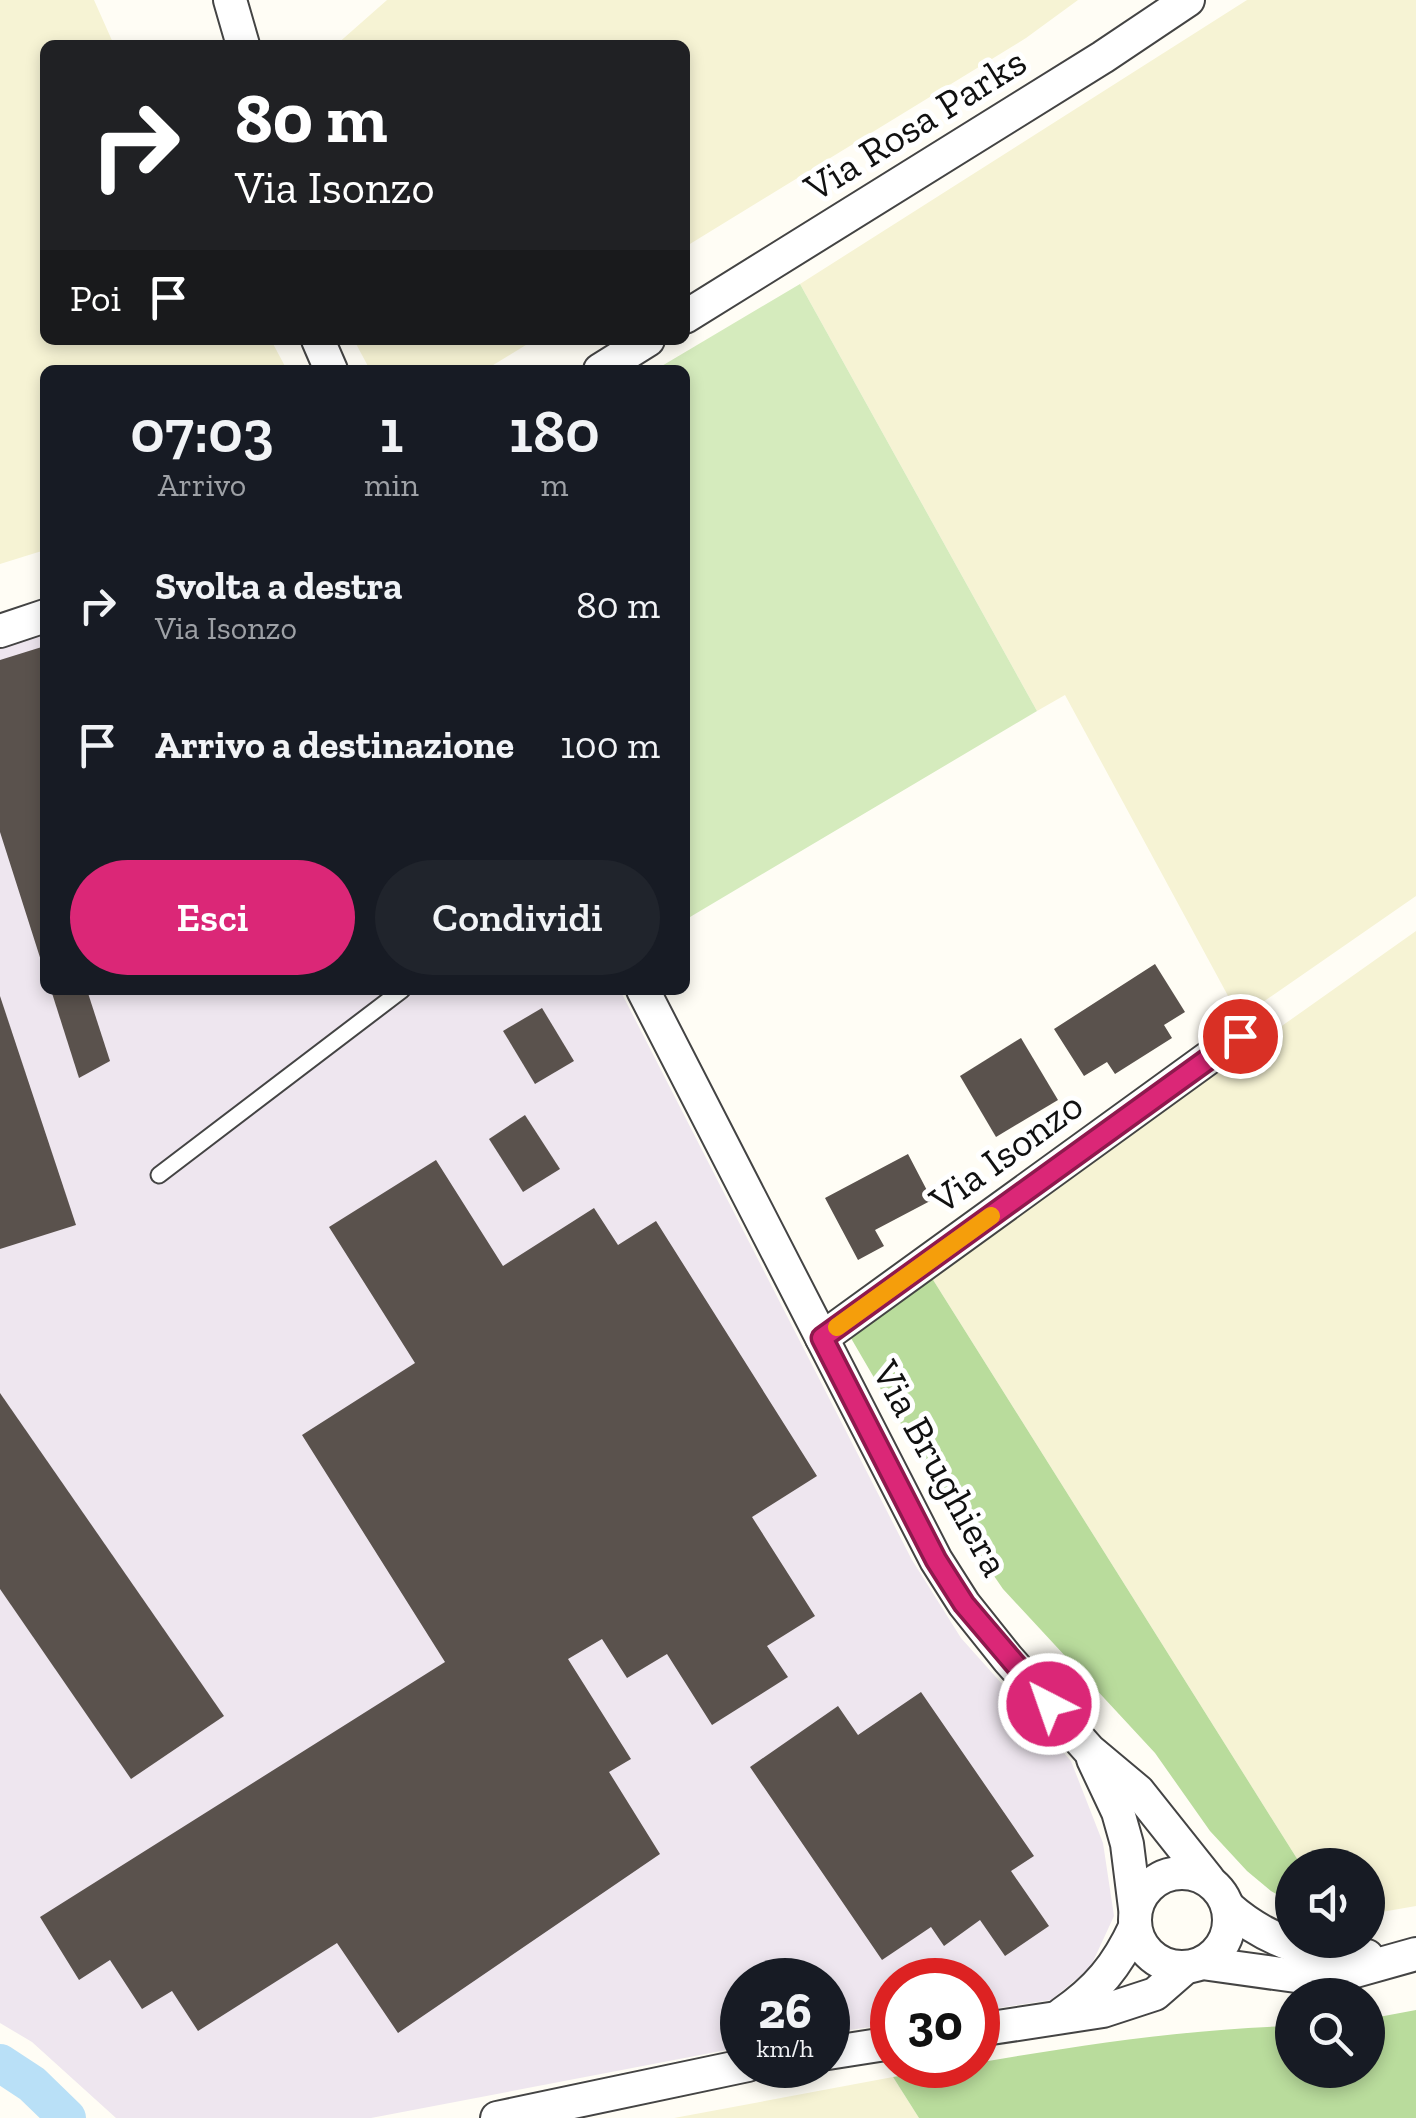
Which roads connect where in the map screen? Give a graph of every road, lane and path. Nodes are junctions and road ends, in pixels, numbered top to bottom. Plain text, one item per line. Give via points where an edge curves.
1 (230, 0) edge
2 (1188, 0) edge
3 (242, 40) edge
4 (690, 314) edge
5 (640, 345) edge
6 (608, 365) edge
7 (40, 618) edge
8 (0, 630) edge
9 (395, 995) edge
10 (646, 995) edge
11 (1240, 1036) dead end
12 (159, 1175) dead end
13 (822, 1338) junction
14 (1090, 1750) junction
15 (1208, 1880) junction
16 (1228, 1908) junction
17 (1135, 1917) junction
18 (1194, 1965) junction
19 (1058, 2017) junction
20 (1000, 2026) edge
21 (720, 2071) edge
22 (498, 2118) edge

1 - 3 street
2 - 4 street, Via Rosa Parks
5 - 6 street
7 - 8 street
9 - 12 lane
10 - 13 street, Via Brughiera
11 - 13 street, Via Isonzo
13 - 14 street, Via Brughiera via 964,1604
14 - 15 street via 1138,1792
14 - 17 street via 1128,1844
15 - 16 street
15 - 17 street via 1180,1872 1163,1876 1142,1892
16 - 18 street via 1219,1950
16 - 18 street via 1302,1950 1354,1957 1416,1954 1341,1975 1304,1977
17 - 18 street via 1140,1942 1154,1958 1169,1966
17 - 19 street via 1114,1968
18 - 19 street via 1154,1994
19 - 20 street
21 - 22 street

